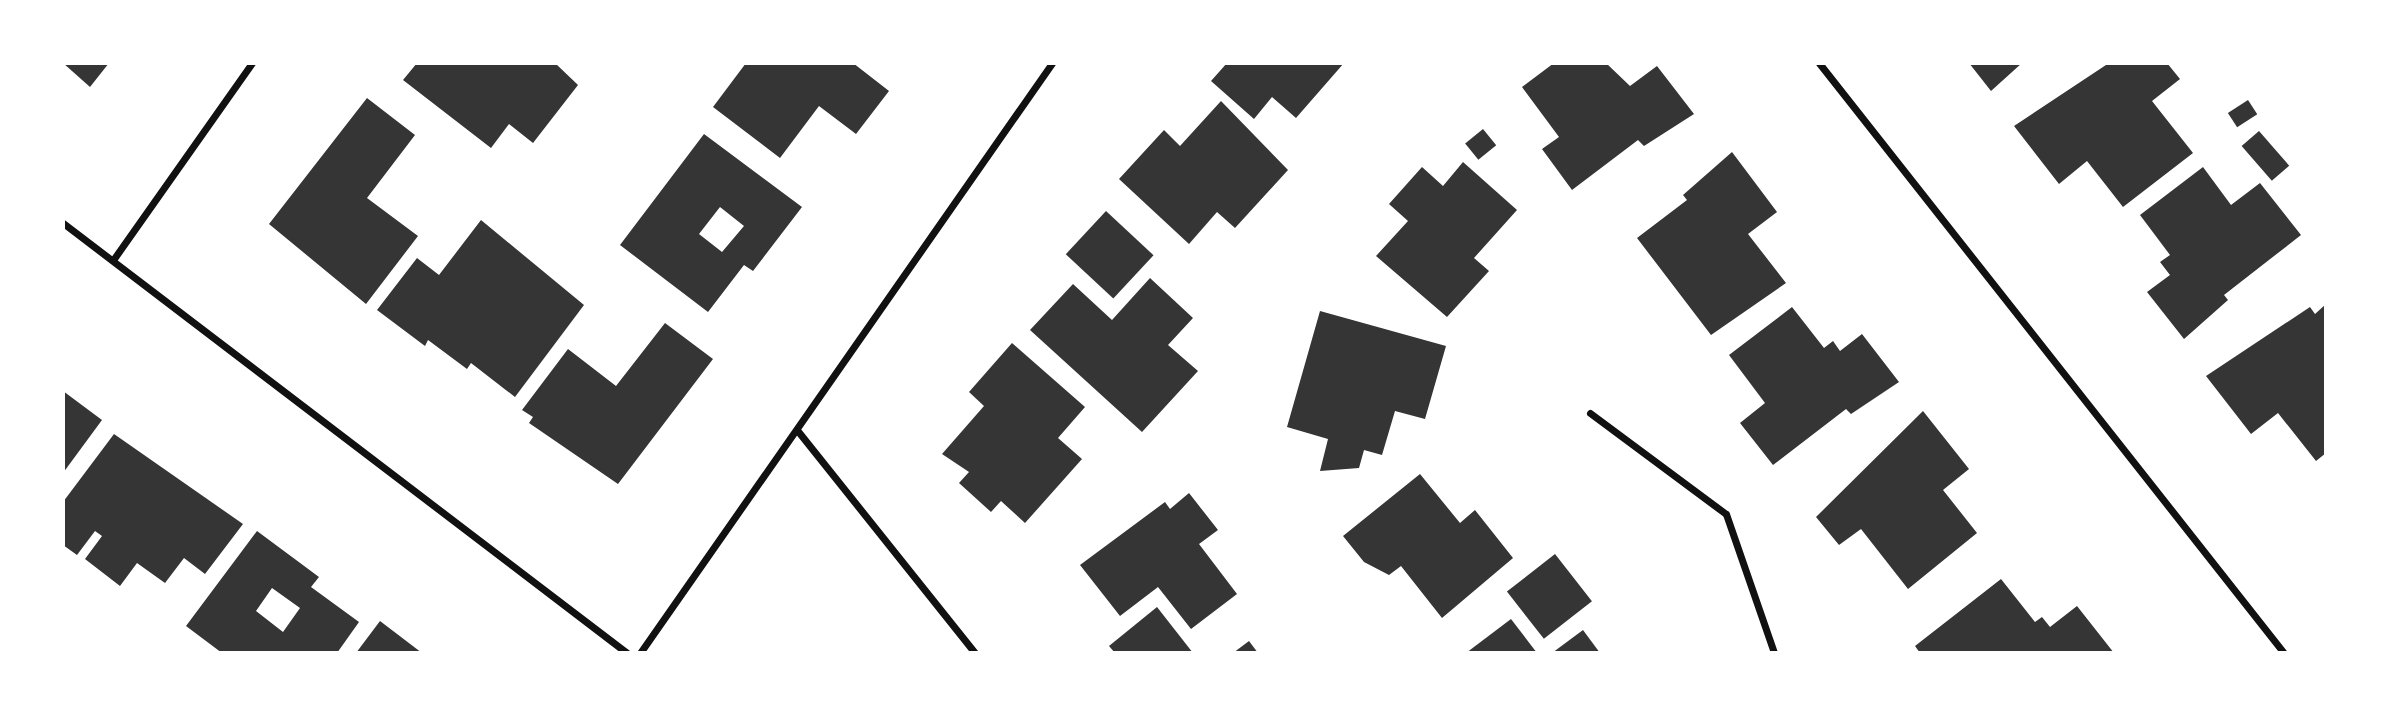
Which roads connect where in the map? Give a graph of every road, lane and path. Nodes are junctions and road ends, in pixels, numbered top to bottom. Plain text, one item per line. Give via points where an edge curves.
1 (252, 63) edge
2 (1052, 63) edge
3 (1819, 63) edge
4 (63, 223) edge
5 (113, 260) junction
6 (1590, 413) dead end
7 (797, 430) junction
8 (627, 653) edge
9 (640, 653) edge
10 (975, 653) edge
11 (1774, 653) edge
12 (2284, 653) edge

1 - 5 street
2 - 7 street
3 - 12 street
4 - 5 street
5 - 8 street
6 - 11 street via 1726,514
7 - 9 street
7 - 10 street

